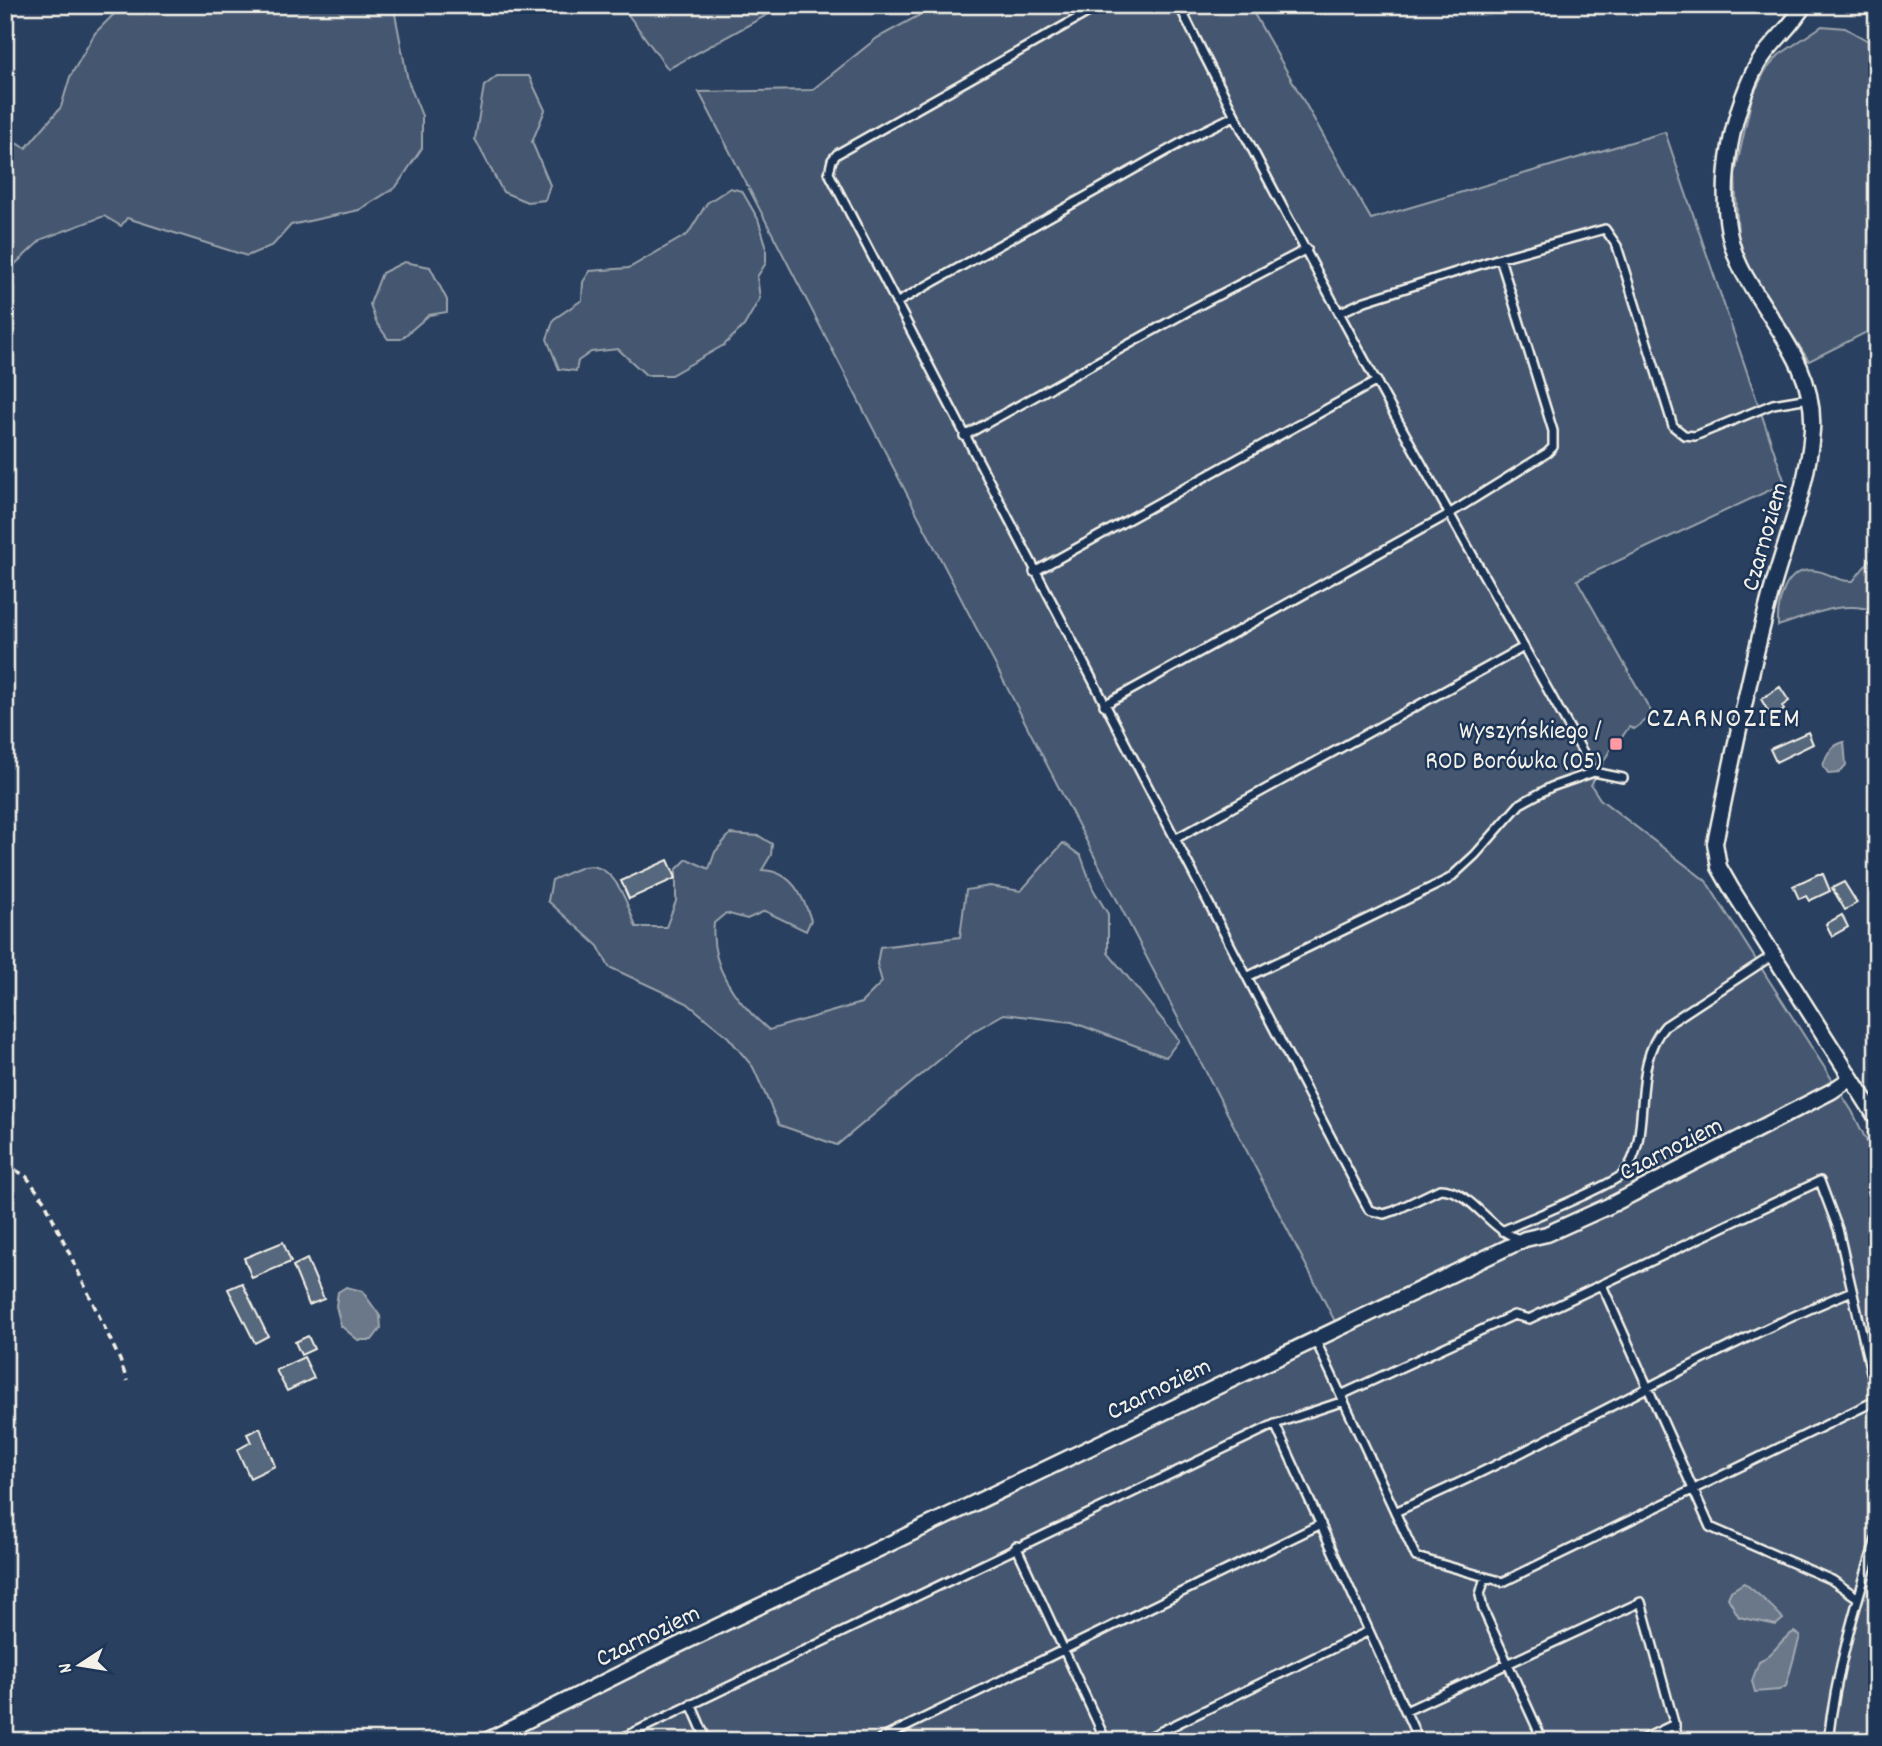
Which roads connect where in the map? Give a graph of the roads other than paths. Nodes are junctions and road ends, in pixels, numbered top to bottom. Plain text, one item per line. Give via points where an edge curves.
1 (1101, 5) edge
2 (1180, 5) edge
3 (1804, 5) edge
4 (1234, 116) junction
5 (1307, 250) junction
6 (1500, 258) junction
7 (896, 303) junction
8 (1341, 312) junction
9 (1377, 381) junction
10 (1809, 398) junction
11 (964, 436) junction
12 (1449, 513) junction
13 (1034, 572) junction
14 (1524, 647) junction
15 (1104, 705) junction
16 (1594, 772) junction
17 (1623, 778) dead end
18 (1175, 839) junction
19 (1773, 955) junction
20 (1247, 977) junction
21 (1851, 1078) junction
22 (1877, 1119) edge
23 (1502, 1231) junction
24 (1525, 1239) junction
25 (1602, 1284) junction
26 (1852, 1291) junction
27 (1315, 1338) junction
28 (1648, 1387) junction
29 (1343, 1398) junction
30 (1877, 1399) edge
31 (1275, 1424) junction
32 (1693, 1489) junction
33 (1395, 1512) junction
34 (1321, 1524) junction
35 (1877, 1536) edge
36 (1016, 1546) junction
37 (1485, 1577) junction
38 (1858, 1598) junction
39 (1369, 1630) junction
40 (1064, 1650) junction
41 (1507, 1663) junction
42 (691, 1704) junction
43 (1406, 1712) junction
44 (1675, 1724) junction
45 (1418, 1737) edge
46 (486, 1741) edge
47 (616, 1741) edge
48 (708, 1741) edge
49 (877, 1741) edge
50 (1106, 1741) edge
51 (1141, 1741) edge
52 (1402, 1741) edge
53 (1543, 1741) edge
54 (1639, 1741) edge
55 (1679, 1741) edge
56 (1828, 1741) edge

1 - 7 lane via 832,160 829,173
2 - 4 lane
3 - 10 street, Czarnoziem via 1768,48 1743,98 1725,205 1732,248 1788,339
4 - 5 lane
4 - 7 lane
5 - 8 lane
5 - 11 lane
6 - 8 lane
6 - 10 lane via 1598,229 1609,232 1674,426 1684,435 1695,436 1773,404
6 - 12 lane via 1554,440 1548,453
7 - 11 lane
8 - 9 lane
9 - 12 lane
9 - 13 lane
10 - 19 street, Czarnoziem via 1812,428 1801,501 1770,598 1715,843 1719,867
11 - 13 lane
12 - 14 lane
12 - 15 lane
13 - 15 lane
14 - 16 lane
14 - 18 lane
15 - 18 lane
16 - 17 lane
16 - 20 lane via 1520,804 1449,879
18 - 20 lane
19 - 21 street, Czarnoziem
19 - 23 lane via 1665,1026 1652,1040 1635,1156 1622,1175
20 - 23 lane via 1369,1210 1384,1214 1448,1189
21 - 22 street, Czarnoziem
21 - 24 street, Czarnoziem via 1611,1205
23 - 24 lane
24 - 27 street, Czarnoziem
25 - 26 lane via 1820,1181 1838,1229
25 - 28 lane
25 - 29 lane via 1529,1319 1514,1315
26 - 28 lane
26 - 30 lane
27 - 29 lane
27 - 46 street, Czarnoziem
28 - 32 lane
28 - 33 lane via 1481,1475
29 - 31 lane
29 - 33 lane
30 - 32 lane
31 - 34 lane
31 - 36 lane
32 - 37 lane via 1503,1582
32 - 38 lane via 1710,1527 1832,1580
33 - 37 lane via 1416,1557
34 - 39 lane
34 - 40 lane
35 - 38 lane
36 - 40 lane
36 - 42 lane
37 - 41 lane via 1482,1609
38 - 56 lane via 1835,1684
39 - 43 lane
39 - 51 lane
40 - 49 lane
40 - 50 lane
41 - 43 lane
41 - 44 lane via 1641,1602
41 - 53 lane
42 - 47 lane
42 - 48 lane
43 - 45 lane
44 - 54 lane
44 - 55 lane
45 - 52 lane

